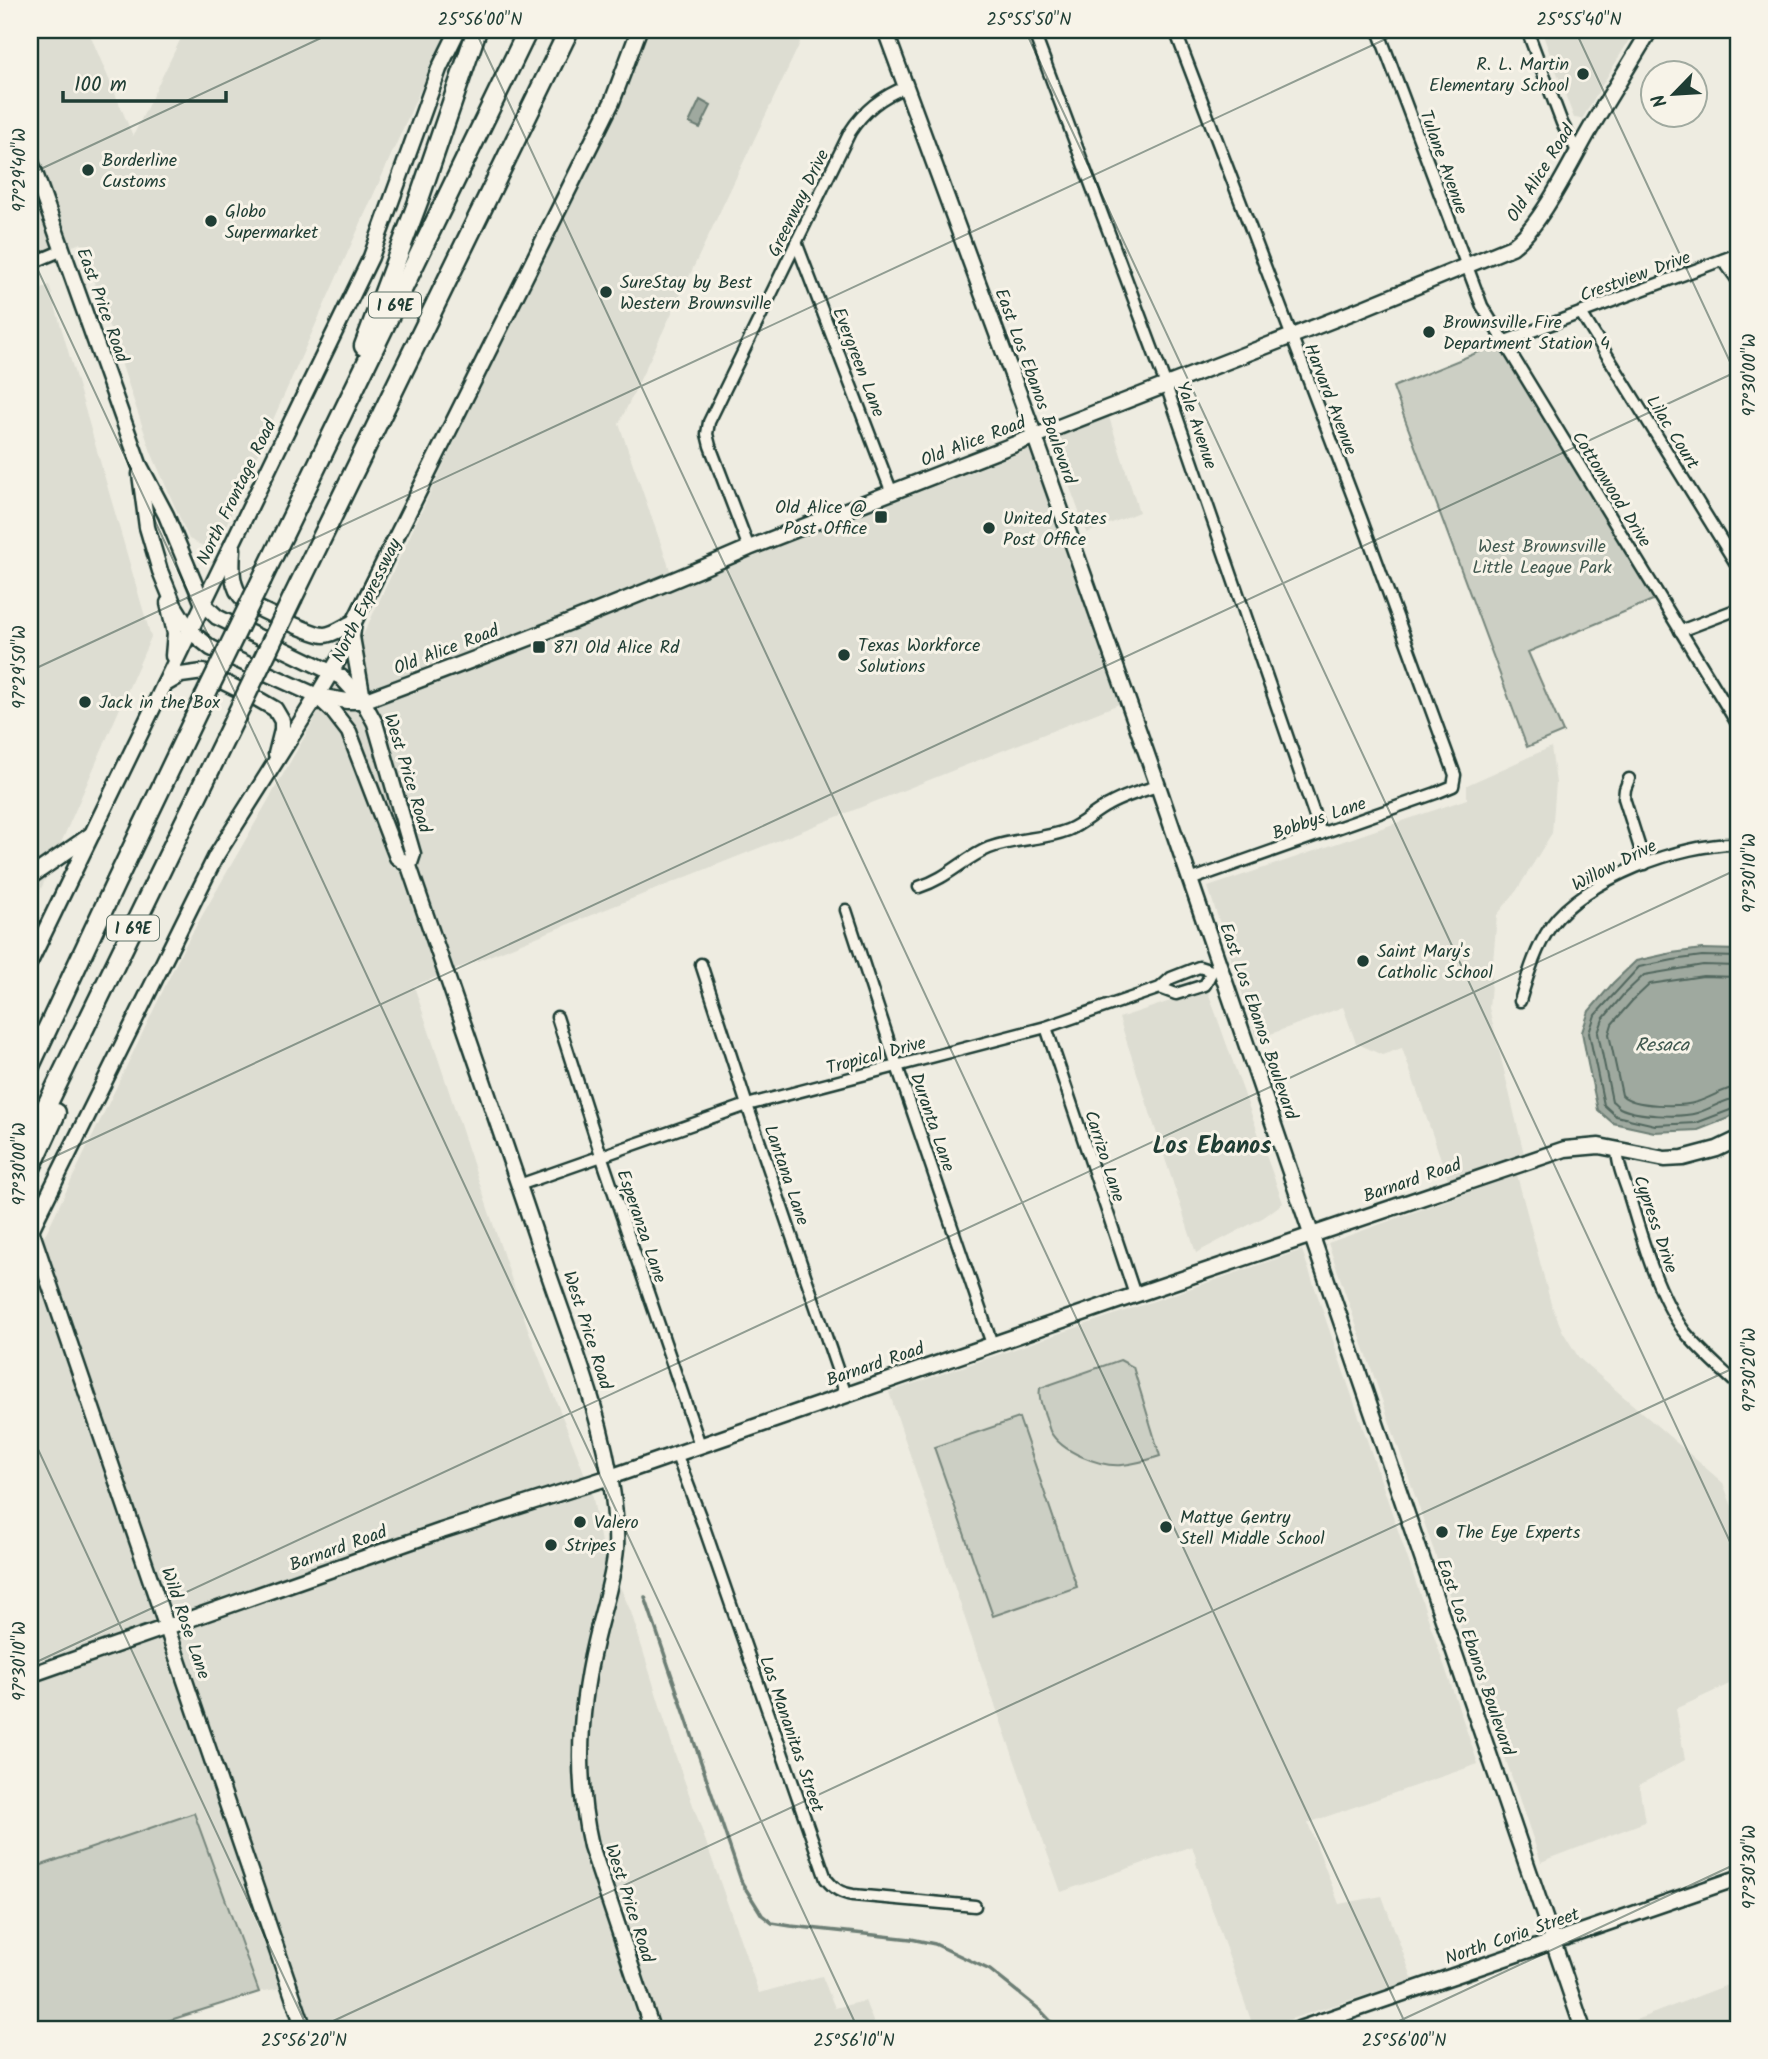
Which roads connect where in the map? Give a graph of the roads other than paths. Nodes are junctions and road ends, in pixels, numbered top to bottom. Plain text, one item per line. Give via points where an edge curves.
1 (458, 30) edge
2 (477, 30) edge
3 (528, 30) edge
4 (569, 30) edge
5 (582, 30) edge
6 (639, 30) edge
7 (885, 30) edge
8 (1033, 30) edge
9 (1174, 30) edge
10 (1378, 30) edge
11 (1527, 30) edge
12 (1650, 30) edge
13 (906, 87) junction
14 (1578, 153) junction
15 (30, 159) edge
16 (493, 184) junction
17 (796, 242) junction
18 (63, 250) junction
19 (1738, 254) edge
20 (1723, 260) junction
21 (30, 264) edge
22 (1466, 266) junction
23 (1738, 281) edge
24 (1581, 313) junction
25 (1290, 336) junction
26 (1503, 342) junction
27 (1166, 385) junction
28 (1035, 437) junction
29 (328, 445) junction
30 (139, 464) junction
31 (892, 493) junction
32 (234, 537) junction
33 (749, 548) junction
34 (1738, 567) edge
35 (160, 571) junction
36 (203, 604) junction
37 (1738, 609) edge
38 (353, 630) junction
39 (190, 631) junction
40 (1681, 631) junction
41 (173, 664) junction
42 (331, 672) junction
43 (164, 685) junction
44 (317, 696) junction
45 (363, 701) junction
46 (1738, 725) edge
47 (274, 765) junction
48 (1629, 779) dead end
49 (1455, 781) joint
50 (1158, 786) junction
51 (93, 833) junction
52 (1321, 834) junction
53 (1738, 844) edge
54 (1645, 864) junction
55 (409, 866) junction
56 (30, 877) edge
57 (1190, 880) junction
58 (919, 887) dead end
59 (846, 909) dead end
60 (30, 962) edge
61 (701, 964) dead end
62 (1216, 970) junction
63 (1160, 989) junction
64 (1520, 1001) dead end
65 (59, 1006) junction
66 (556, 1017) dead end
67 (1046, 1027) junction
68 (82, 1032) junction
69 (30, 1052) edge
70 (30, 1066) edge
71 (897, 1066) junction
72 (747, 1105) junction
73 (1738, 1139) edge
74 (30, 1140) edge
75 (1617, 1148) junction
76 (601, 1155) junction
77 (30, 1170) edge
78 (519, 1185) junction
79 (30, 1231) edge
80 (1312, 1235) junction
81 (1135, 1294) junction
82 (992, 1344) junction
83 (1738, 1385) edge
84 (846, 1395) junction
85 (700, 1445) junction
86 (676, 1453) junction
87 (610, 1477) junction
88 (167, 1628) junction
89 (30, 1675) edge
90 (1738, 1878) edge
91 (975, 1906) dead end
92 (1552, 1943) junction
93 (304, 2029) edge
94 (652, 2029) edge
95 (1299, 2029) edge
96 (1583, 2029) edge

1 - 32 street, North Frontage Road via 439,69 370,257
2 - 29 highway
3 - 29 highway, I 69E
4 - 16 highway, I 69E
5 - 16 highway
6 - 38 street, North Expressway via 612,102
7 - 13 street, East Los Ebanos Boulevard
8 - 27 street, Yale Avenue
9 - 25 street, Harvard Avenue
10 - 22 street, Tulane Avenue
11 - 14 street
12 - 14 street, Old Alice Road
13 - 17 street, Greenway Drive via 875,103 858,120
13 - 28 street, East Los Ebanos Boulevard
14 - 22 street, Old Alice Road via 1521,240
15 - 18 street, East Price Road
16 - 68 highway, I 69E, bridge
17 - 31 street, Evergreen Lane
17 - 33 street, Greenway Drive via 709,422 710,446
18 - 21 street
18 - 30 street, East Price Road
19 - 20 street, Crestview Drive
20 - 23 street
20 - 24 street, Crestview Drive
22 - 25 street, Old Alice Road
22 - 26 street, Cottonwood Drive
24 - 26 street, Crestview Drive
24 - 34 street, Lilac Court
25 - 27 street, Old Alice Road
25 - 49 street, Harvard Avenue
26 - 40 street, Cottonwood Drive
27 - 28 street, Old Alice Road
27 - 52 street, Yale Avenue
28 - 31 street, Old Alice Road
28 - 50 street, East Los Ebanos Boulevard
29 - 65 highway, I 69E, bridge
30 - 35 street, East Price Road via 147,527
30 - 36 street, East Price Road
31 - 33 street, Old Alice Road
32 - 36 street, North Frontage Road
32 - 38 street via 232,572 245,600 309,632 326,635
33 - 45 street, Old Alice Road
35 - 39 street, East Price Road
35 - 41 street via 175,633
36 - 39 street, North Frontage Road
36 - 42 street via 217,617
37 - 40 street
38 - 42 street, North Expressway
38 - 45 street
39 - 41 street, North Frontage Road
39 - 44 street, East Price Road via 211,648
40 - 46 street, Cottonwood Drive
41 - 43 street, North Frontage Road
42 - 44 street, North Expressway
42 - 45 street, West Price Road via 349,683
43 - 47 street via 181,675 203,672 275,709 282,730
43 - 51 street, North Frontage Road
44 - 45 street
44 - 47 street, North Expressway
44 - 55 street via 349,732 397,858
45 - 55 street, West Price Road via 375,723 413,854
47 - 79 street, North Expressway via 211,865
48 - 54 street via 1624,798
49 - 52 street, Bobbys Lane via 1436,793
50 - 57 street, East Los Ebanos Boulevard
50 - 58 street via 1108,805 1067,831 988,849
51 - 56 street
51 - 60 street, North Frontage Road
52 - 57 street, Bobbys Lane
53 - 54 street, Willow Drive via 1683,850
54 - 64 street, Willow Drive via 1588,892 1562,914 1537,951
55 - 78 street, West Price Road
57 - 62 street, East Los Ebanos Boulevard
59 - 71 street, Duranta Lane
61 - 72 street, Lantana Lane
62 - 63 street, Tropical Drive via 1199,967 1171,978
62 - 63 street, Tropical Drive via 1205,985 1176,993
62 - 80 street, East Los Ebanos Boulevard
63 - 67 street, Tropical Drive
65 - 69 highway
65 - 70 highway, I 69E
66 - 76 street, Esperanza Lane
67 - 71 street, Tropical Drive
67 - 81 street, Carrizo Lane
68 - 74 highway, I 69E
68 - 77 highway via 56,1112
71 - 72 street, Tropical Drive
71 - 82 street, Duranta Lane
72 - 76 street, Tropical Drive
72 - 84 street, Lantana Lane
73 - 75 street, Barnard Road via 1683,1158
75 - 80 street, Barnard Road via 1564,1149
75 - 83 street, Cypress Drive via 1634,1212 1671,1309 1694,1342
76 - 78 street, Tropical Drive
76 - 85 street, Esperanza Lane
78 - 87 street, West Price Road via 599,1423
79 - 88 street, Wild Rose Lane
80 - 81 street, Barnard Road
80 - 92 street, East Los Ebanos Boulevard
81 - 82 street, Barnard Road
82 - 84 street, Barnard Road
84 - 85 street, Barnard Road
85 - 86 street, Barnard Road
86 - 87 street, Barnard Road
86 - 91 street, Las Mananitas Street via 825,1879 832,1888 853,1895
87 - 88 street, Barnard Road
87 - 94 street, West Price Road via 616,1547 582,1714 581,1787 591,1846
88 - 89 street, Barnard Road
88 - 93 street, Wild Rose Lane
90 - 92 street, North Coria Street
92 - 95 street, North Coria Street
92 - 96 street, East Los Ebanos Boulevard

